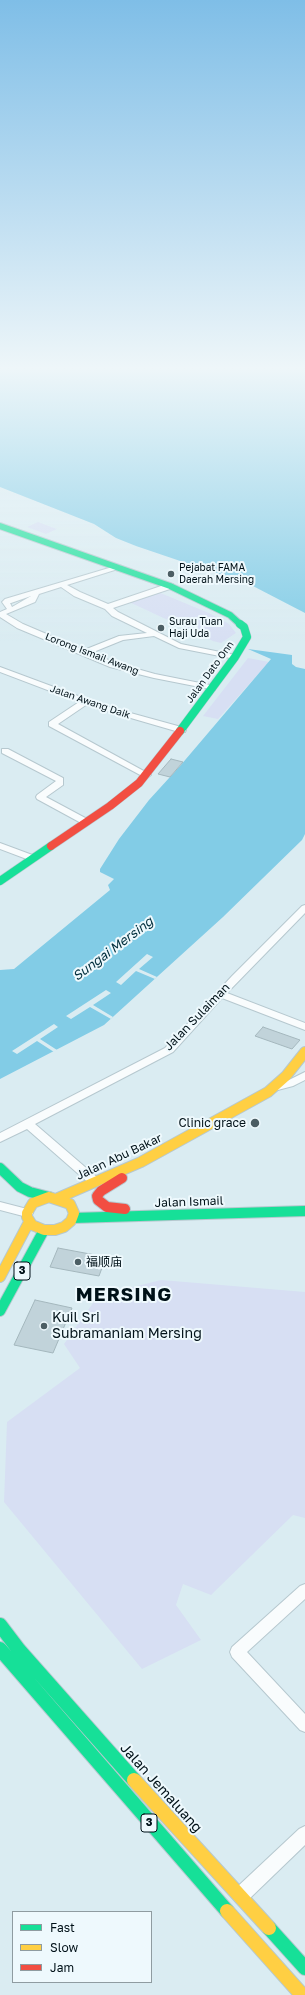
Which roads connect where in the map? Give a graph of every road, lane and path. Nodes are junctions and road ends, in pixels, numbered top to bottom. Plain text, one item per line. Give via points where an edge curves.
1 (0, 526) edge
2 (120, 567) junction
3 (62, 585) junction
4 (170, 586) junction
5 (108, 607) junction
6 (0, 614) edge
7 (155, 634) junction
8 (84, 653) junction
9 (235, 657) junction
10 (0, 669) edge
11 (212, 688) junction
12 (85, 702) junction
13 (182, 730) junction
14 (6, 751) dead end
15 (147, 775) junction
16 (86, 822) junction
17 (0, 846) edge
18 (32, 858) junction
19 (0, 881) edge
20 (303, 912) edge
21 (220, 994) junction
22 (305, 1028) edge
23 (305, 1052) edge
24 (301, 1061) edge
25 (305, 1075) edge
26 (274, 1088) junction
27 (28, 1124) junction
28 (0, 1138) edge
29 (141, 1162) junction
30 (0, 1168) edge
31 (0, 1181) edge
32 (95, 1182) junction
33 (11, 1192) dead end
34 (54, 1198) junction
35 (0, 1206) edge
36 (27, 1211) junction
37 (305, 1211) edge
38 (203, 1214) junction
39 (73, 1218) junction
40 (44, 1230) junction
41 (0, 1277) edge
42 (0, 1311) edge
43 (305, 1590) edge
44 (0, 1625) edge
45 (0, 1649) edge
46 (305, 1725) edge
47 (305, 1834) edge
48 (240, 1896) junction
49 (305, 1968) edge
50 (302, 1995) edge

1 - 2 main road, Jalan Dato Onn
2 - 3 street
2 - 4 main road, Jalan Dato Onn
3 - 5 street
3 - 6 street via 34,592 36,595 32,600
4 - 5 street
4 - 9 main road, Jalan Dato Onn via 217,607 244,627 248,637
5 - 7 street via 115,614
6 - 8 street, Lorong Ismail Awang via 20,626
7 - 8 street via 122,638
7 - 9 street via 182,647
8 - 11 street, Lorong Ismail Awang via 134,672
9 - 11 main road, Jalan Dato Onn
10 - 12 street, Jalan Awang Daik
11 - 13 main road, Jalan Dato Onn
12 - 13 street, Jalan Awang Daik
12 - 15 street via 53,725
13 - 15 main road, Jalan Dato Onn
14 - 16 street via 60,780 60,783 40,797
15 - 16 main road, Jalan Dato Onn via 131,791
16 - 18 main road, Jalan Dato Onn
17 - 18 street
18 - 19 main road, Jalan Dato Onn
20 - 21 street, Jalan Sulaiman
21 - 22 street
21 - 27 street, Jalan Sulaiman via 169,1050
23 - 24 main road, Jalan Abu Bakar
24 - 26 main road, Jalan Abu Bakar
25 - 26 street via 289,1084
26 - 29 main road, Jalan Abu Bakar
27 - 28 street, Jalan Sulaiman
27 - 32 street
29 - 32 main road, Jalan Abu Bakar
29 - 38 main road via 138,1168 101,1191 97,1196 102,1204 122,1209 194,1211
30 - 34 main road via 20,1187
31 - 33 main road
32 - 34 main road, Jalan Abu Bakar
34 - 36 main road via 33,1203
34 - 39 main road via 70,1204 73,1208
35 - 36 street
36 - 40 main road via 38,1228
36 - 41 main road, 3
37 - 38 main road, Jalan Ismail
38 - 39 main road, Jalan Ismail
39 - 40 main road via 60,1229
40 - 42 main road, 3
43 - 46 street via 237,1652
44 - 48 main road, Jalan Jemaluang / 3 via 82,1722
45 - 50 main road, 3 via 177,1855
47 - 48 street
48 - 49 main road, Jalan Jemaluang / 3

